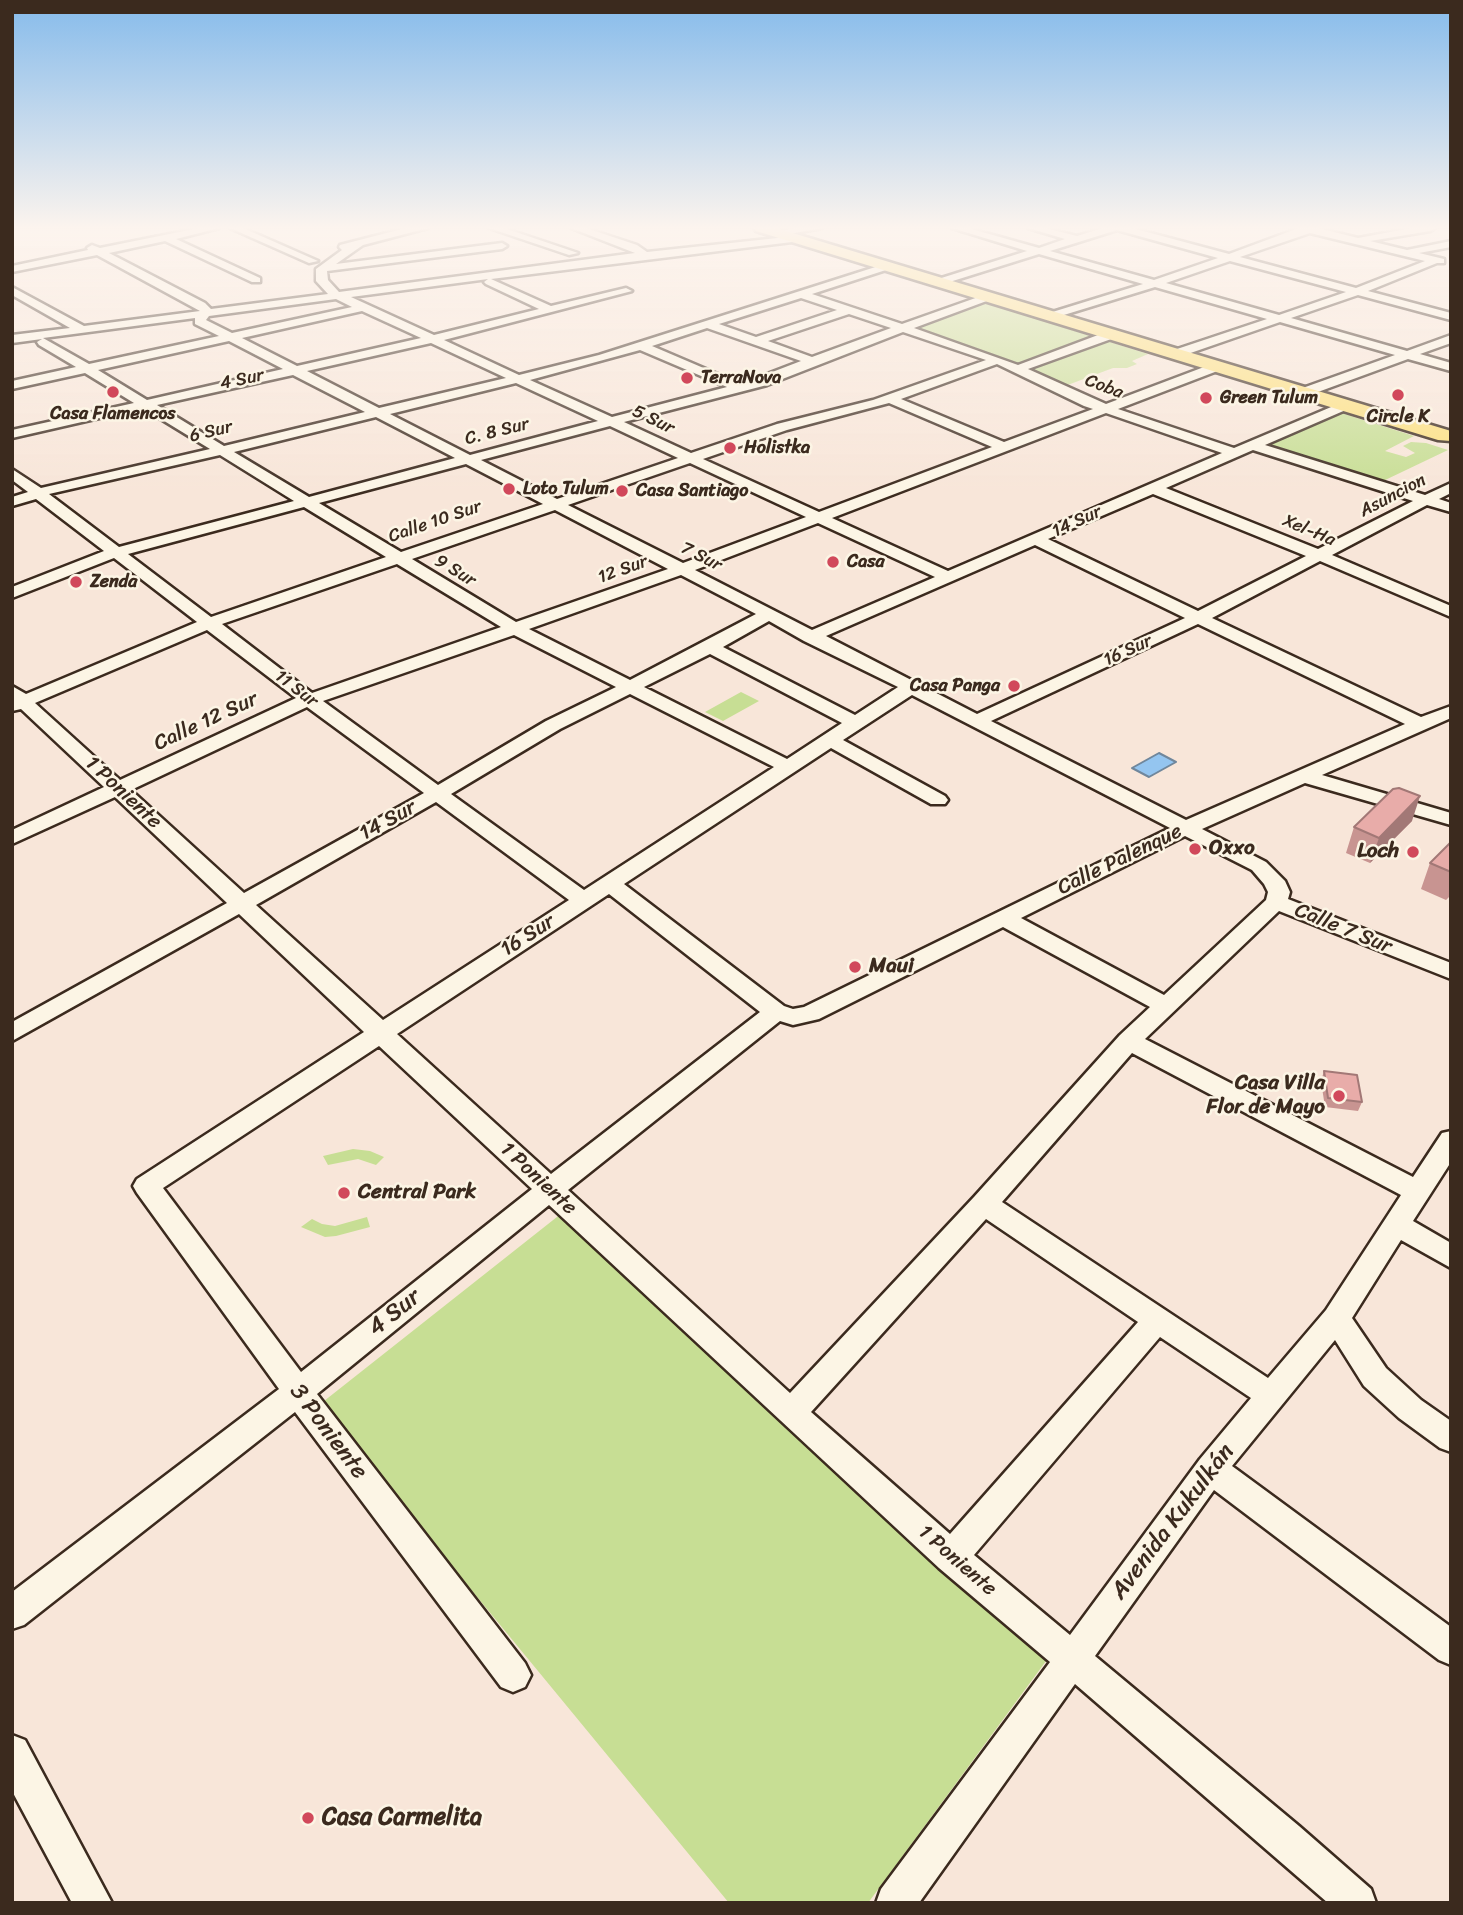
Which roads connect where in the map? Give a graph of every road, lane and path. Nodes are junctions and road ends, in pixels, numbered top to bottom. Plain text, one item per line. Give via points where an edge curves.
1 (61, 317) edge
2 (193, 317) edge
3 (205, 317) edge
4 (323, 317) edge
5 (380, 317) edge
6 (521, 317) edge
7 (733, 317) edge
8 (827, 317) edge
9 (872, 317) edge
10 (930, 317) edge
11 (1055, 317) edge
12 (1270, 317) edge
13 (1281, 317) edge
14 (1276, 319) junction
15 (709, 325) junction
16 (903, 327) junction
17 (87, 332) junction
18 (1110, 335) junction
19 (231, 337) junction
20 (12, 339) edge
21 (1451, 339) edge
22 (430, 340) junction
23 (757, 341) junction
24 (43, 342) junction
25 (12, 346) edge
26 (641, 346) junction
27 (1175, 354) junction
28 (1408, 355) junction
29 (998, 360) junction
30 (812, 361) junction
31 (1216, 367) junction
32 (1451, 367) edge
33 (86, 368) junction
34 (1020, 368) junction
35 (293, 370) junction
36 (516, 379) junction
37 (12, 384) edge
38 (740, 388) junction
39 (1302, 393) junction
40 (890, 399) junction
41 (144, 403) junction
42 (1343, 406) junction
43 (1106, 409) junction
44 (378, 412) junction
45 (612, 422) junction
46 (12, 433) edge
47 (1448, 435) edge
48 (1252, 445) junction
49 (1006, 448) junction
50 (221, 450) junction
51 (1234, 453) junction
52 (12, 456) edge
53 (465, 459) junction
54 (690, 459) junction
55 (12, 473) edge
56 (1451, 487) edge
57 (1152, 488) junction
58 (47, 490) junction
59 (1427, 499) junction
60 (12, 502) edge
61 (307, 503) junction
62 (553, 505) junction
63 (1451, 508) edge
64 (820, 518) junction
65 (1037, 540) junction
66 (116, 552) junction
67 (1319, 557) junction
68 (395, 558) junction
69 (680, 570) junction
70 (950, 578) junction
71 (1279, 579) joint
72 (12, 593) edge
73 (1451, 612) edge
74 (767, 615) junction
75 (1200, 617) junction
76 (209, 623) junction
77 (516, 629) junction
78 (810, 637) junction
79 (709, 647) junction
80 (631, 686) junction
81 (911, 687) junction
82 (16, 699) edge
83 (318, 699) junction
84 (1451, 711) edge
85 (976, 721) junction
86 (856, 723) junction
87 (1422, 725) junction
88 (830, 740) junction
89 (789, 767) junction
90 (1304, 776) junction
91 (122, 792) junction
92 (438, 793) junction
93 (938, 800) dead end
94 (1451, 819) edge
95 (56, 823) junction
96 (1184, 829) junction
97 (12, 838) edge
98 (12, 850) edge
99 (608, 883) junction
100 (583, 900) junction
101 (240, 902) junction
102 (1276, 902) junction
103 (1002, 917) junction
104 (1451, 972) edge
105 (1164, 1005) junction
106 (785, 1014) junction
107 (12, 1032) edge
108 (380, 1032) junction
109 (1129, 1041) junction
110 (1451, 1141) edge
111 (146, 1186) joint
112 (550, 1189) junction
113 (1418, 1192) junction
114 (984, 1204) junction
115 (1397, 1224) junction
116 (1451, 1257) edge
117 (1336, 1318) junction
118 (1157, 1320) junction
119 (298, 1392) junction
120 (1270, 1395) junction
121 (791, 1413) junction
122 (1451, 1438) edge
123 (1211, 1469) junction
124 (951, 1557) junction
125 (12, 1613) edge
126 (1451, 1648) edge
127 (1072, 1658) junction
128 (513, 1675) dead end
129 (12, 1753) edge
130 (93, 1903) edge
131 (895, 1903) edge
132 (1357, 1903) edge

1 - 17 street
2 - 17 street
3 - 19 street, 7 Sur
4 - 19 street
5 - 22 street, 5 Sur
6 - 22 street, 4 Sur
7 - 15 street, 6 Sur
8 - 23 street
9 - 16 street, Coba
10 - 16 street, C. 8 Sur
11 - 18 highway
12 - 14 street
13 - 14 street
14 - 27 street
14 - 28 street
15 - 23 street
15 - 26 street, 6 Sur
16 - 29 street, Coba
16 - 30 street, C. 8 Sur
17 - 20 street
17 - 24 street
18 - 27 highway
18 - 34 street
19 - 33 street
19 - 35 street, 7 Sur
21 - 28 street
22 - 35 street, 4 Sur
22 - 36 street, 5 Sur
23 - 30 street
24 - 25 street
24 - 33 street, 9 Sur
26 - 36 street, 6 Sur
26 - 38 street
27 - 31 highway
28 - 32 street
28 - 39 street
29 - 34 street, Coba
29 - 40 street, Calle 10 Sur
30 - 38 street, C. 8 Sur
31 - 39 highway
31 - 43 street, 12 Sur
33 - 37 street
33 - 41 street, 9 Sur
34 - 43 street, Coba
35 - 41 street, 4 Sur
35 - 44 street, 7 Sur
36 - 44 street, 6 Sur
36 - 45 street, 5 Sur
38 - 45 street, C. 8 Sur
39 - 42 highway
40 - 49 street
40 - 54 street, Calle 10 Sur via 782,427
41 - 46 street, 4 Sur
41 - 50 street, 9 Sur
42 - 47 highway
42 - 48 street, 14 Sur
43 - 49 street, 12 Sur
43 - 51 street, Coba
44 - 50 street, 6 Sur
44 - 53 street, 7 Sur
45 - 53 street, C. 8 Sur
45 - 54 street, 5 Sur
48 - 51 street, 14 Sur
48 - 59 street
49 - 64 street, 12 Sur
50 - 58 street, 6 Sur
50 - 61 street, 9 Sur
51 - 57 street, 14 Sur
52 - 58 street
53 - 61 street, C. 8 Sur
53 - 62 street, 7 Sur
54 - 62 street, Calle 10 Sur
54 - 64 street, 5 Sur
55 - 58 street, 11 Sur
56 - 59 street, Asuncion
57 - 65 street, 14 Sur
57 - 67 street, Xel-Ha
58 - 60 street
58 - 66 street, 11 Sur
59 - 63 street
59 - 67 street, Asuncion
61 - 66 street, C. 8 Sur
61 - 68 street, 9 Sur
62 - 68 street, Calle 10 Sur
62 - 69 street, 7 Sur
64 - 69 street, 12 Sur
64 - 70 street, 5 Sur
65 - 70 street, 14 Sur
65 - 75 street
66 - 72 street, C. 8 Sur
66 - 76 street, 11 Sur
67 - 71 street, Asuncion
67 - 73 street, Xel-Ha
68 - 76 street, Calle 10 Sur
68 - 77 street, 9 Sur
69 - 74 street, 7 Sur
69 - 77 street, 12 Sur
70 - 78 street, 14 Sur
71 - 75 street, 16 Sur
74 - 78 street, 7 Sur
74 - 79 street, 14 Sur
75 - 85 street, 16 Sur
75 - 87 street
76 - 82 street, Calle 10 Sur
76 - 83 street, 11 Sur
77 - 80 street, 9 Sur
77 - 83 street, 12 Sur
78 - 81 street, 7 Sur
79 - 80 street, 14 Sur
79 - 86 street
80 - 89 street, 9 Sur
80 - 92 street, 14 Sur
81 - 85 street, 7 Sur
81 - 86 street, 16 Sur
82 - 91 street, 1 Poniente
83 - 91 street, Calle 12 Sur
83 - 92 street, 11 Sur
84 - 87 street, Calle Palenque
85 - 96 street, 7 Sur
86 - 88 street, 16 Sur
87 - 90 street, Calle Palenque
88 - 89 street, 16 Sur
88 - 93 street
89 - 99 street, 16 Sur
90 - 94 street
90 - 96 street, Calle Palenque
91 - 95 street, Calle 12 Sur
91 - 101 street, 1 Poniente
92 - 100 street, 11 Sur
92 - 101 street, 14 Sur
95 - 97 street, Calle 12 Sur
95 - 98 street, Calle 12 Sur
96 - 102 street, Calle 7 Sur via 1259,866 1274,881 1279,892
96 - 103 street, Calle Palenque
99 - 100 street, 16 Sur
99 - 106 street
100 - 108 street, 16 Sur
101 - 107 street, 14 Sur
101 - 108 street, 1 Poniente
102 - 104 street, Calle 7 Sur
102 - 105 street
103 - 105 street
103 - 106 street, Calle Palenque via 811,1013
105 - 109 street
106 - 112 street, 4 Sur
108 - 111 street, 16 Sur
108 - 112 street, 1 Poniente
109 - 113 street
109 - 114 street
110 - 113 street, Avenida Kukulkán
111 - 119 street, 3 Poniente
112 - 119 street, 4 Sur
112 - 121 street, 1 Poniente
113 - 115 street, Avenida Kukulkán
114 - 118 street
114 - 121 street
115 - 116 street
115 - 117 street, Avenida Kukulkán
117 - 120 street, Avenida Kukulkán
117 - 122 street via 1375,1377
118 - 120 street
118 - 124 street
119 - 125 street, 4 Sur
119 - 128 street, 3 Poniente
120 - 123 street, Avenida Kukulkán
121 - 124 street, 1 Poniente
123 - 126 street
123 - 127 street, Avenida Kukulkán
124 - 127 street, 1 Poniente
127 - 131 street, Avenida Kukulkán
127 - 132 street, 1 Poniente
129 - 130 street

